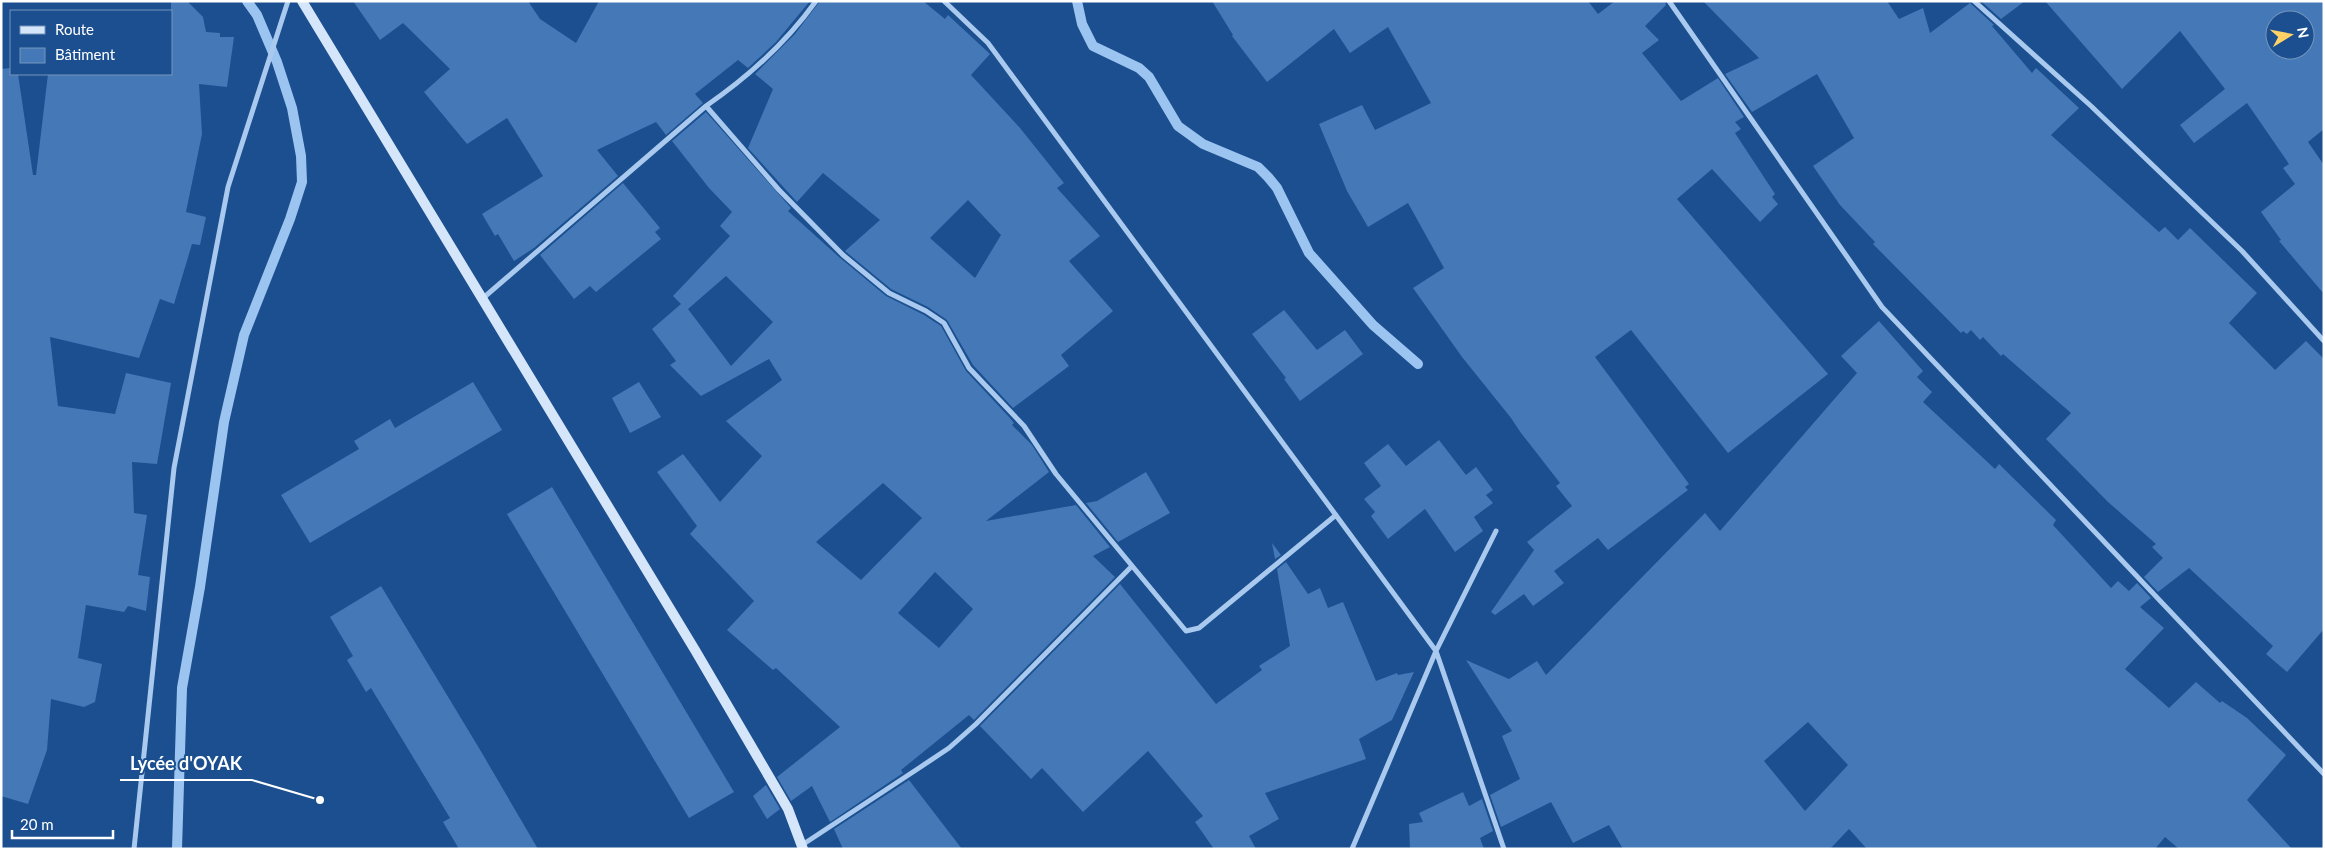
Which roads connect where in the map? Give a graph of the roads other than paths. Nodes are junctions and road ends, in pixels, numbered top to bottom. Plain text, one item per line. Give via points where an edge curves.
1 (288, 1) edge
2 (302, 1) edge
3 (816, 1) edge
4 (944, 1) edge
5 (1669, 1) edge
6 (1974, 1) edge
7 (706, 106) junction
8 (482, 299) junction
9 (2324, 342) edge
10 (1336, 516) junction
11 (1496, 531) dead end
12 (1132, 566) junction
13 (1436, 651) junction
14 (2324, 774) edge
15 (802, 847) edge
16 (134, 849) edge
17 (1352, 849) edge
18 (1504, 849) edge

1 - 16 street via 228,187 174,468
2 - 8 main road
3 - 7 street via 773,53
4 - 10 street via 988,43
5 - 14 street via 1882,307
6 - 9 street via 2091,106 2242,251
7 - 8 street
7 - 12 street via 779,190 843,255 889,293 926,310 944,323 969,368 1024,426 1056,474
8 - 15 main road via 788,810
10 - 12 street via 1199,628 1186,631
10 - 13 street
11 - 13 street
12 - 15 street via 976,724 948,748
13 - 17 street
13 - 18 street

